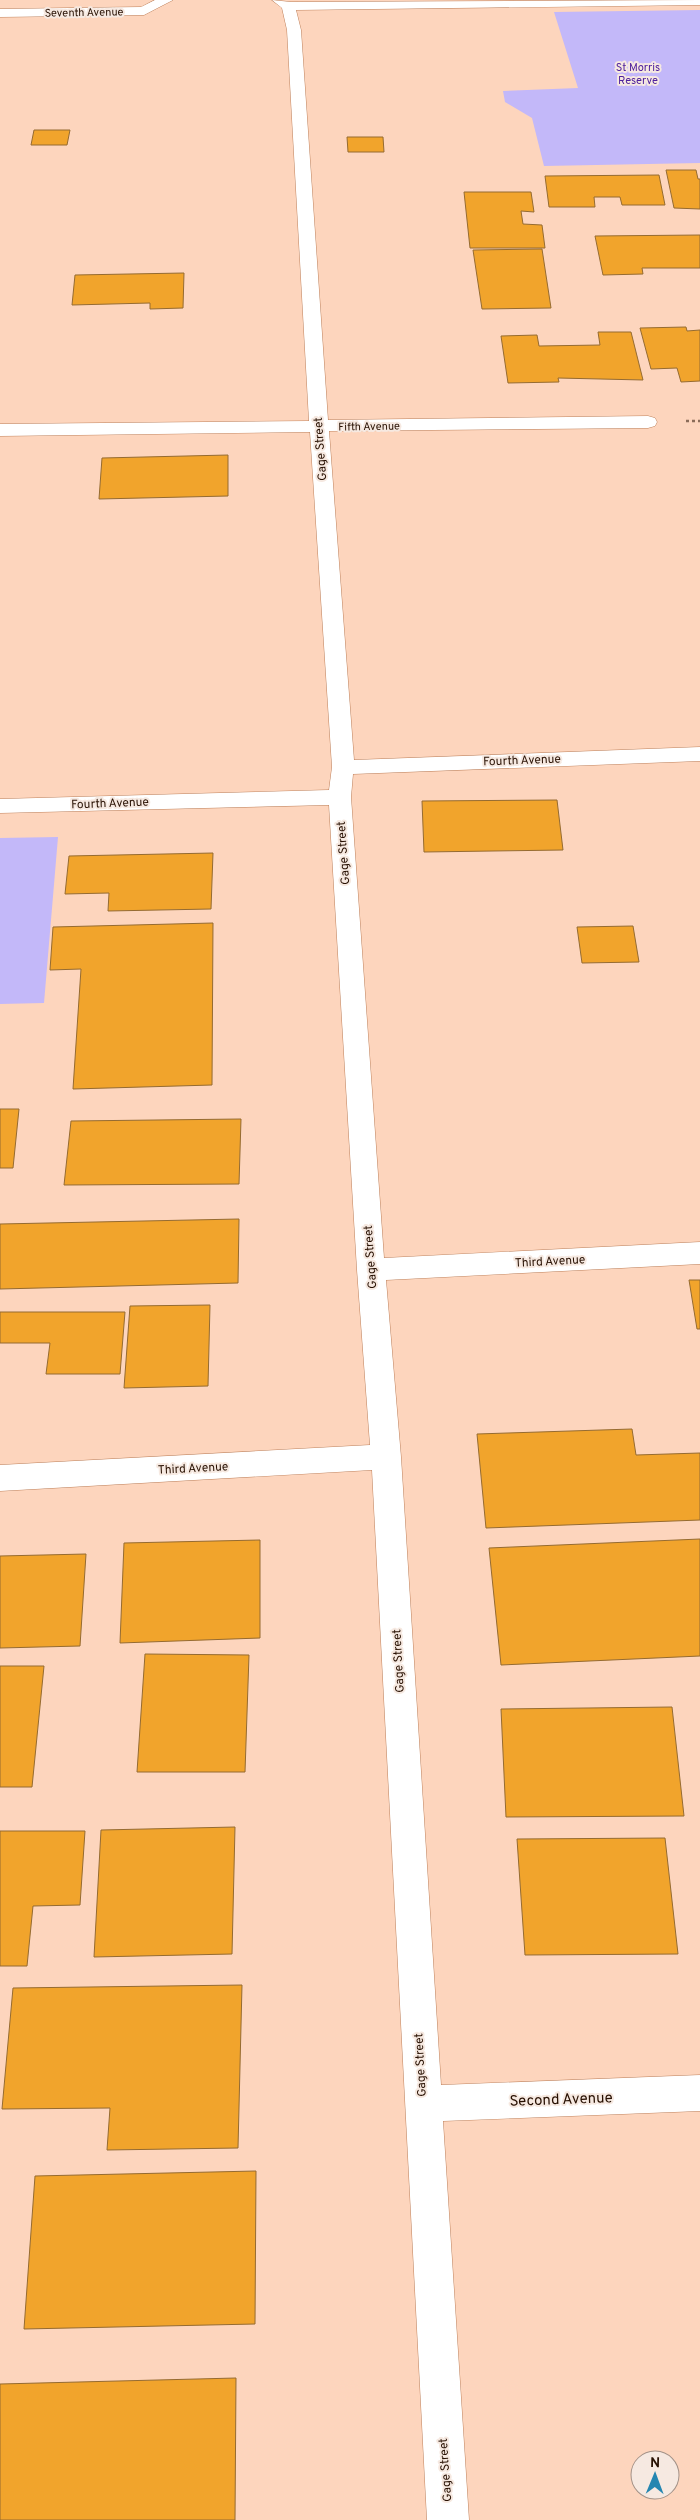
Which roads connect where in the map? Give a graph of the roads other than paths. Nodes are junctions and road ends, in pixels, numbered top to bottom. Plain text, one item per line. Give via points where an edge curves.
1 (166, 0) edge
2 (700, 1) edge
3 (284, 3) edge
4 (0, 13) edge
5 (648, 422) dead end
6 (319, 426) junction
7 (0, 430) edge
8 (700, 754) edge
9 (343, 767) junction
10 (340, 797) junction
11 (0, 806) edge
12 (700, 1253) edge
13 (370, 1270) junction
14 (386, 1457) junction
15 (0, 1478) edge
16 (700, 2093) edge
17 (422, 2104) junction
18 (448, 2520) edge

1 - 4 street, Seventh Avenue via 144,11
2 - 3 street
3 - 6 street, Gage Street via 294,30
5 - 6 street, Fifth Avenue
6 - 7 street, Fifth Avenue
6 - 9 street, Gage Street
8 - 9 street, Fourth Avenue
9 - 10 street, Gage Street
10 - 11 street, Fourth Avenue
10 - 13 street, Gage Street
12 - 13 street, Third Avenue
13 - 14 street, Gage Street
14 - 15 street, Third Avenue
14 - 17 street, Gage Street
16 - 17 street, Second Avenue
17 - 18 street, Gage Street

